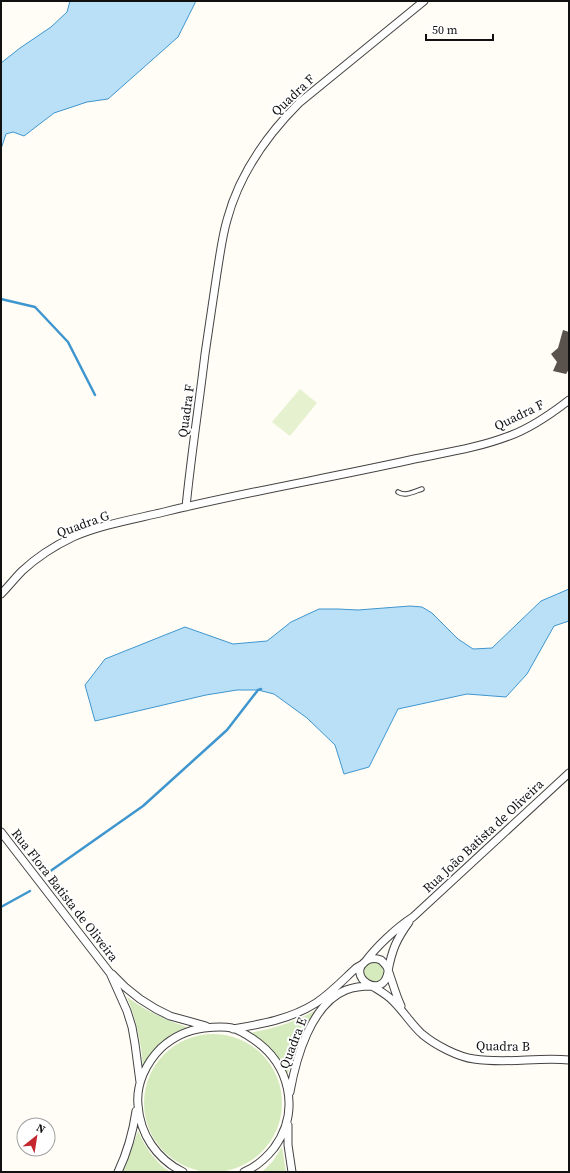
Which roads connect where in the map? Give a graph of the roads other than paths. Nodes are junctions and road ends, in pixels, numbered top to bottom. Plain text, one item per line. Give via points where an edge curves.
1 (424, 1) edge
2 (569, 400) edge
3 (422, 489) dead end
4 (398, 492) dead end
5 (186, 507) junction
6 (2, 594) edge
7 (569, 772) edge
8 (1, 832) edge
9 (413, 917) junction
10 (364, 963) junction
11 (388, 971) junction
12 (110, 973) junction
13 (371, 986) junction
14 (404, 1013) junction
15 (210, 1027) junction
16 (233, 1028) junction
17 (569, 1060) edge
18 (140, 1084) junction
19 (289, 1096) junction
20 (138, 1102) junction
21 (288, 1114) junction
22 (118, 1172) edge
23 (184, 1172) edge
24 (244, 1172) edge
25 (292, 1172) edge

1 - 5 street, Quadra F via 284,118 270,135 235,196 221,243
2 - 5 street, Quadra F via 530,426 488,443
3 - 4 lane via 404,494
5 - 6 street, Quadra G via 114,524 74,537 38,558 21,572
7 - 9 street, Rua João Batista de Oliveira
8 - 12 street, Rua Flora Batista de Oliveira
9 - 10 street, Rua João Batista de Oliveira via 403,923
9 - 11 street, Rua João Batista de Oliveira via 394,946
10 - 11 street via 372,958 377,959 384,963
10 - 13 street via 361,977
10 - 16 street, Quadra E via 317,1002 293,1015
11 - 13 street via 385,981 377,986
11 - 14 street, Quadra B
12 - 15 street, Rua Flora Batista de Oliveira via 156,1009 184,1021
12 - 18 street, Rua Flora Batista de Oliveira via 132,1027
13 - 14 street, Quadra B via 388,996
13 - 19 street, Quadra E via 361,986 339,993 323,1008 302,1046
14 - 17 street, Quadra B via 422,1034 450,1051 468,1058
15 - 16 street
15 - 18 street via 185,1032 164,1045 149,1063
16 - 19 street via 251,1037 270,1053 283,1074
18 - 20 street
19 - 21 street
20 - 22 street via 130,1142
20 - 23 street via 142,1128 148,1140 164,1160
21 - 24 street via 283,1134 271,1152 256,1166
21 - 25 street via 288,1145

